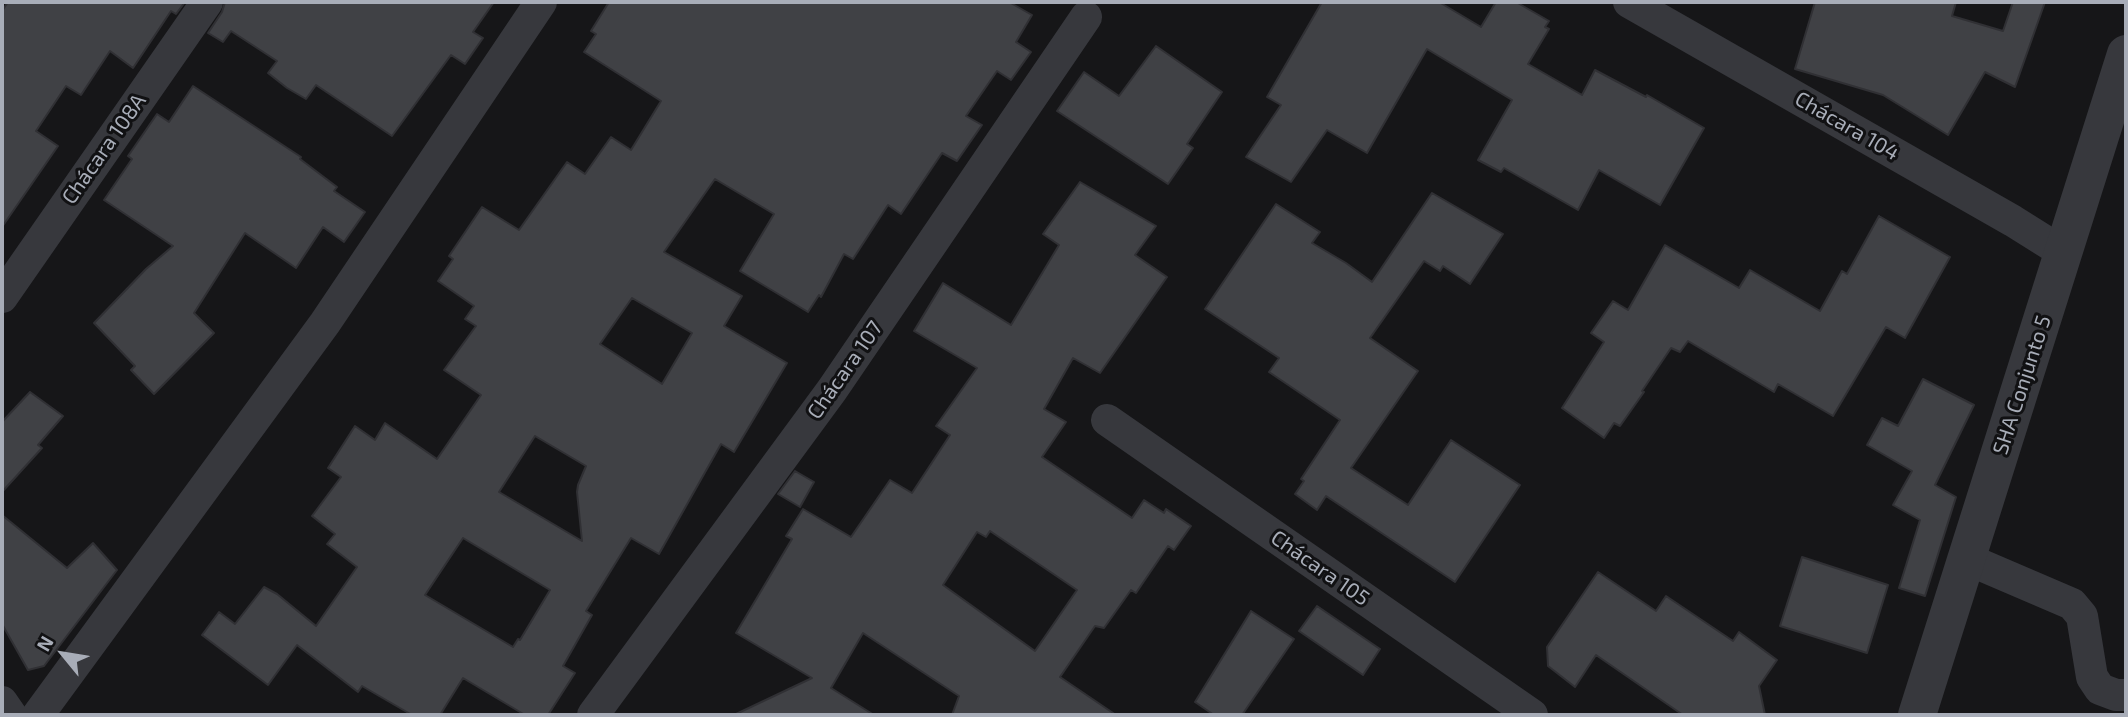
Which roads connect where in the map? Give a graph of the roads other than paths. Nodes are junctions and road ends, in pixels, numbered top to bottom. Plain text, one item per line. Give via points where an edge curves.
1 (207, 2) edge
2 (541, 2) edge
3 (1629, 2) edge
4 (1086, 17) dead end
5 (2126, 54) edge
6 (2063, 253) junction
7 (2, 297) edge
8 (1107, 420) dead end
9 (1966, 559) junction
10 (2126, 695) edge
11 (2, 702) edge
12 (11, 715) edge
13 (38, 715) edge
14 (593, 715) edge
15 (1532, 715) edge
16 (1917, 715) edge

1 - 7 street, Chácara 108A
2 - 13 street via 325,323
3 - 6 street, Chácara 104
4 - 14 street, Chácara 107 via 832,390
5 - 6 street, SHA Conjunto 5
6 - 9 street, SHA Conjunto 5
8 - 15 street, Chácara 105
9 - 10 street via 2072,604 2082,616 2092,677 2100,689
9 - 16 street, SHA Conjunto 5
11 - 12 street

